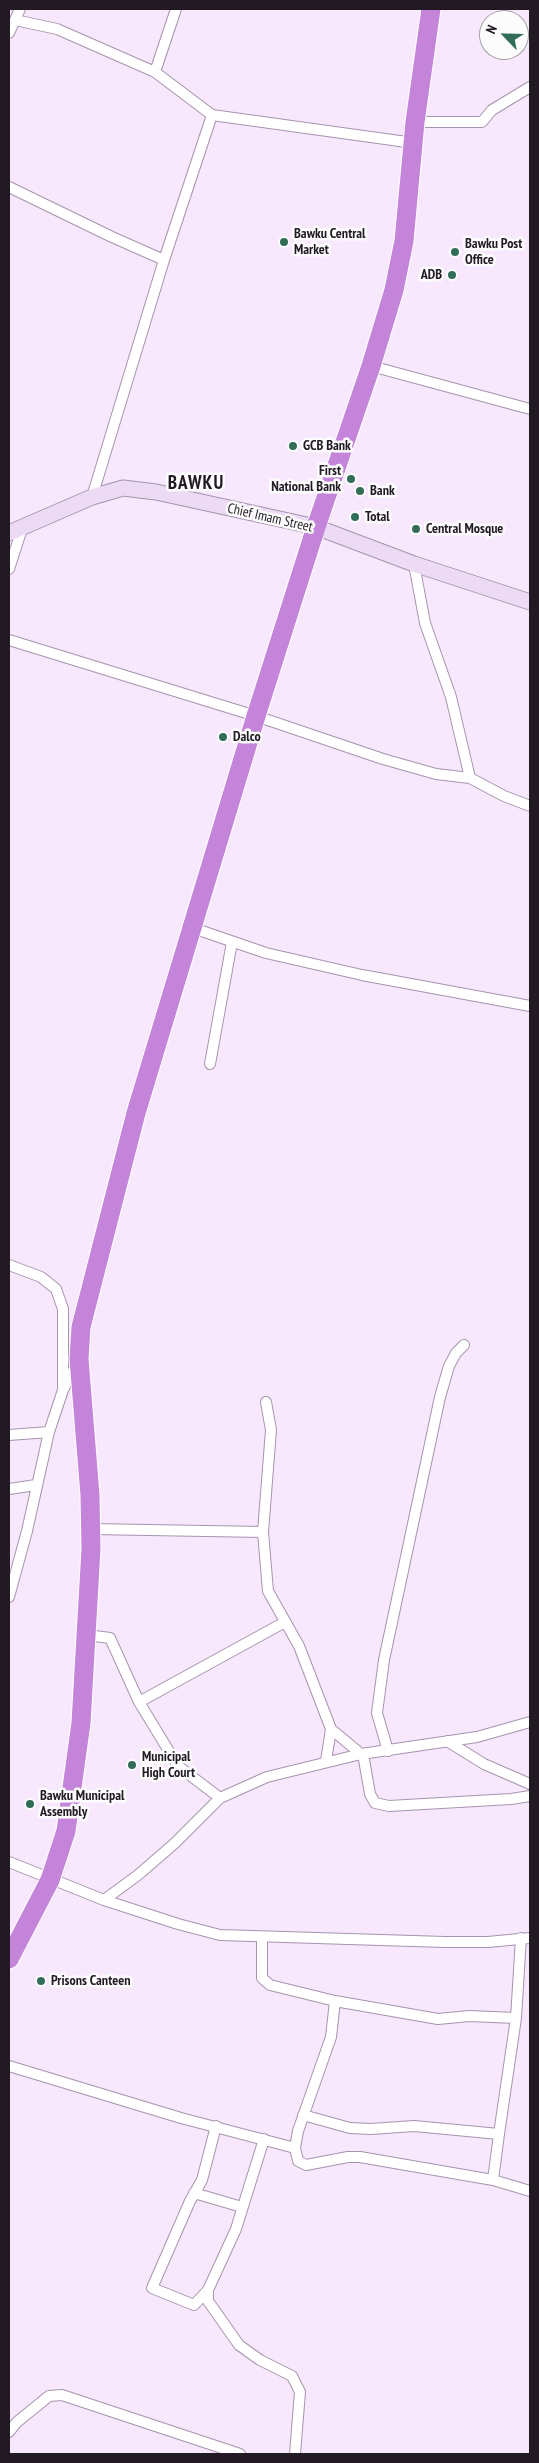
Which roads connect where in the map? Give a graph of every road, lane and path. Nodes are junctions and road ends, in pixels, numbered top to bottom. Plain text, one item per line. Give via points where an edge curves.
1 (20, 9) edge
2 (176, 9) edge
3 (431, 9) edge
4 (15, 20) junction
5 (9, 33) edge
6 (155, 72) junction
7 (530, 87) edge
8 (212, 115) junction
9 (415, 122) junction
10 (414, 143) junction
11 (9, 187) edge
12 (164, 260) junction
13 (371, 366) junction
14 (530, 409) edge
15 (92, 497) junction
16 (316, 527) junction
17 (15, 531) edge
18 (414, 564) junction
19 (9, 570) edge
20 (530, 602) edge
21 (9, 640) edge
22 (256, 716) junction
23 (470, 778) junction
24 (530, 806) edge
25 (193, 928) junction
26 (232, 942) junction
27 (530, 1006) edge
28 (210, 1064) dead end
29 (9, 1265) edge
30 (464, 1345) dead end
31 (79, 1359) junction
32 (63, 1390) junction
33 (266, 1402) dead end
34 (48, 1432) junction
35 (9, 1435) edge
36 (36, 1486) junction
37 (9, 1489) edge
38 (91, 1529) junction
39 (263, 1532) junction
40 (9, 1597) edge
41 (285, 1622) junction
42 (87, 1635) junction
43 (139, 1702) junction
44 (530, 1722) edge
45 (331, 1728) junction
46 (447, 1742) junction
47 (388, 1751) junction
48 (362, 1754) junction
49 (326, 1761) junction
50 (530, 1784) edge
51 (530, 1796) edge
52 (220, 1798) junction
53 (9, 1862) edge
54 (50, 1880) junction
55 (104, 1900) junction
56 (262, 1937) junction
57 (526, 1938) edge
58 (9, 1959) edge
59 (335, 2001) junction
60 (516, 2018) junction
61 (9, 2066) edge
62 (303, 2115) junction
63 (216, 2126) junction
64 (499, 2134) junction
65 (264, 2139) junction
66 (295, 2148) junction
67 (493, 2180) junction
68 (530, 2191) edge
69 (194, 2193) junction
70 (242, 2207) junction
71 (208, 2290) junction
72 (9, 2432) edge
73 (240, 2454) edge
74 (295, 2454) edge

1 - 4 street
2 - 6 street
3 - 9 highway
4 - 5 street
4 - 6 street via 57,29
6 - 8 street
7 - 9 street via 492,110 482,122
8 - 10 street
8 - 12 street
9 - 10 highway
10 - 13 highway via 404,241 394,290
11 - 12 street
12 - 15 street
13 - 14 street
13 - 16 highway
15 - 16 street, Chief Imam Street via 122,488 160,493
15 - 17 street, Chief Imam Street
16 - 18 street, Chief Imam Street
16 - 22 highway
17 - 19 street
18 - 20 street, Chief Imam Street
18 - 23 street via 425,623 451,697
21 - 22 street
22 - 23 street via 378,758 436,774
22 - 25 highway
23 - 24 street
25 - 26 street
25 - 31 highway via 110,1207 81,1327
26 - 27 street via 362,975
26 - 28 street
29 - 32 street via 41,1277 56,1289 63,1309
30 - 47 street via 449,1366 440,1397 384,1660 377,1714
31 - 32 street
31 - 38 highway
32 - 34 street
33 - 39 street via 271,1430
34 - 35 street
34 - 36 street
36 - 37 street
36 - 40 street
38 - 39 street
38 - 42 highway
39 - 41 street via 268,1591
41 - 43 street
41 - 45 street via 299,1646
42 - 43 street via 110,1638
42 - 54 highway via 82,1723 66,1831
43 - 52 street via 178,1766
44 - 46 street
45 - 48 street
45 - 49 street
46 - 47 street
46 - 50 street via 484,1764
47 - 48 street
48 - 49 street
48 - 51 street via 370,1794 375,1803 389,1806
49 - 52 street via 267,1777
52 - 55 street via 176,1843
53 - 54 street
54 - 55 street
54 - 58 highway
55 - 56 street via 220,1935
56 - 57 street via 445,1942
56 - 59 street via 262,1972 266,1982
57 - 60 street
59 - 60 street via 438,2019 469,2016
59 - 62 street via 331,2037
60 - 64 street
61 - 63 street
62 - 64 street via 350,2128 414,2126
62 - 66 street
63 - 65 street
63 - 69 street via 202,2180
64 - 67 street
65 - 66 street
65 - 70 street
66 - 67 street via 298,2161 306,2166 360,2157
67 - 68 street
69 - 70 street
69 - 71 street via 152,2288 194,2305
70 - 71 street via 236,2229
71 - 74 street via 208,2302 239,2345 292,2376 300,2392
72 - 73 street via 49,2396 62,2395

